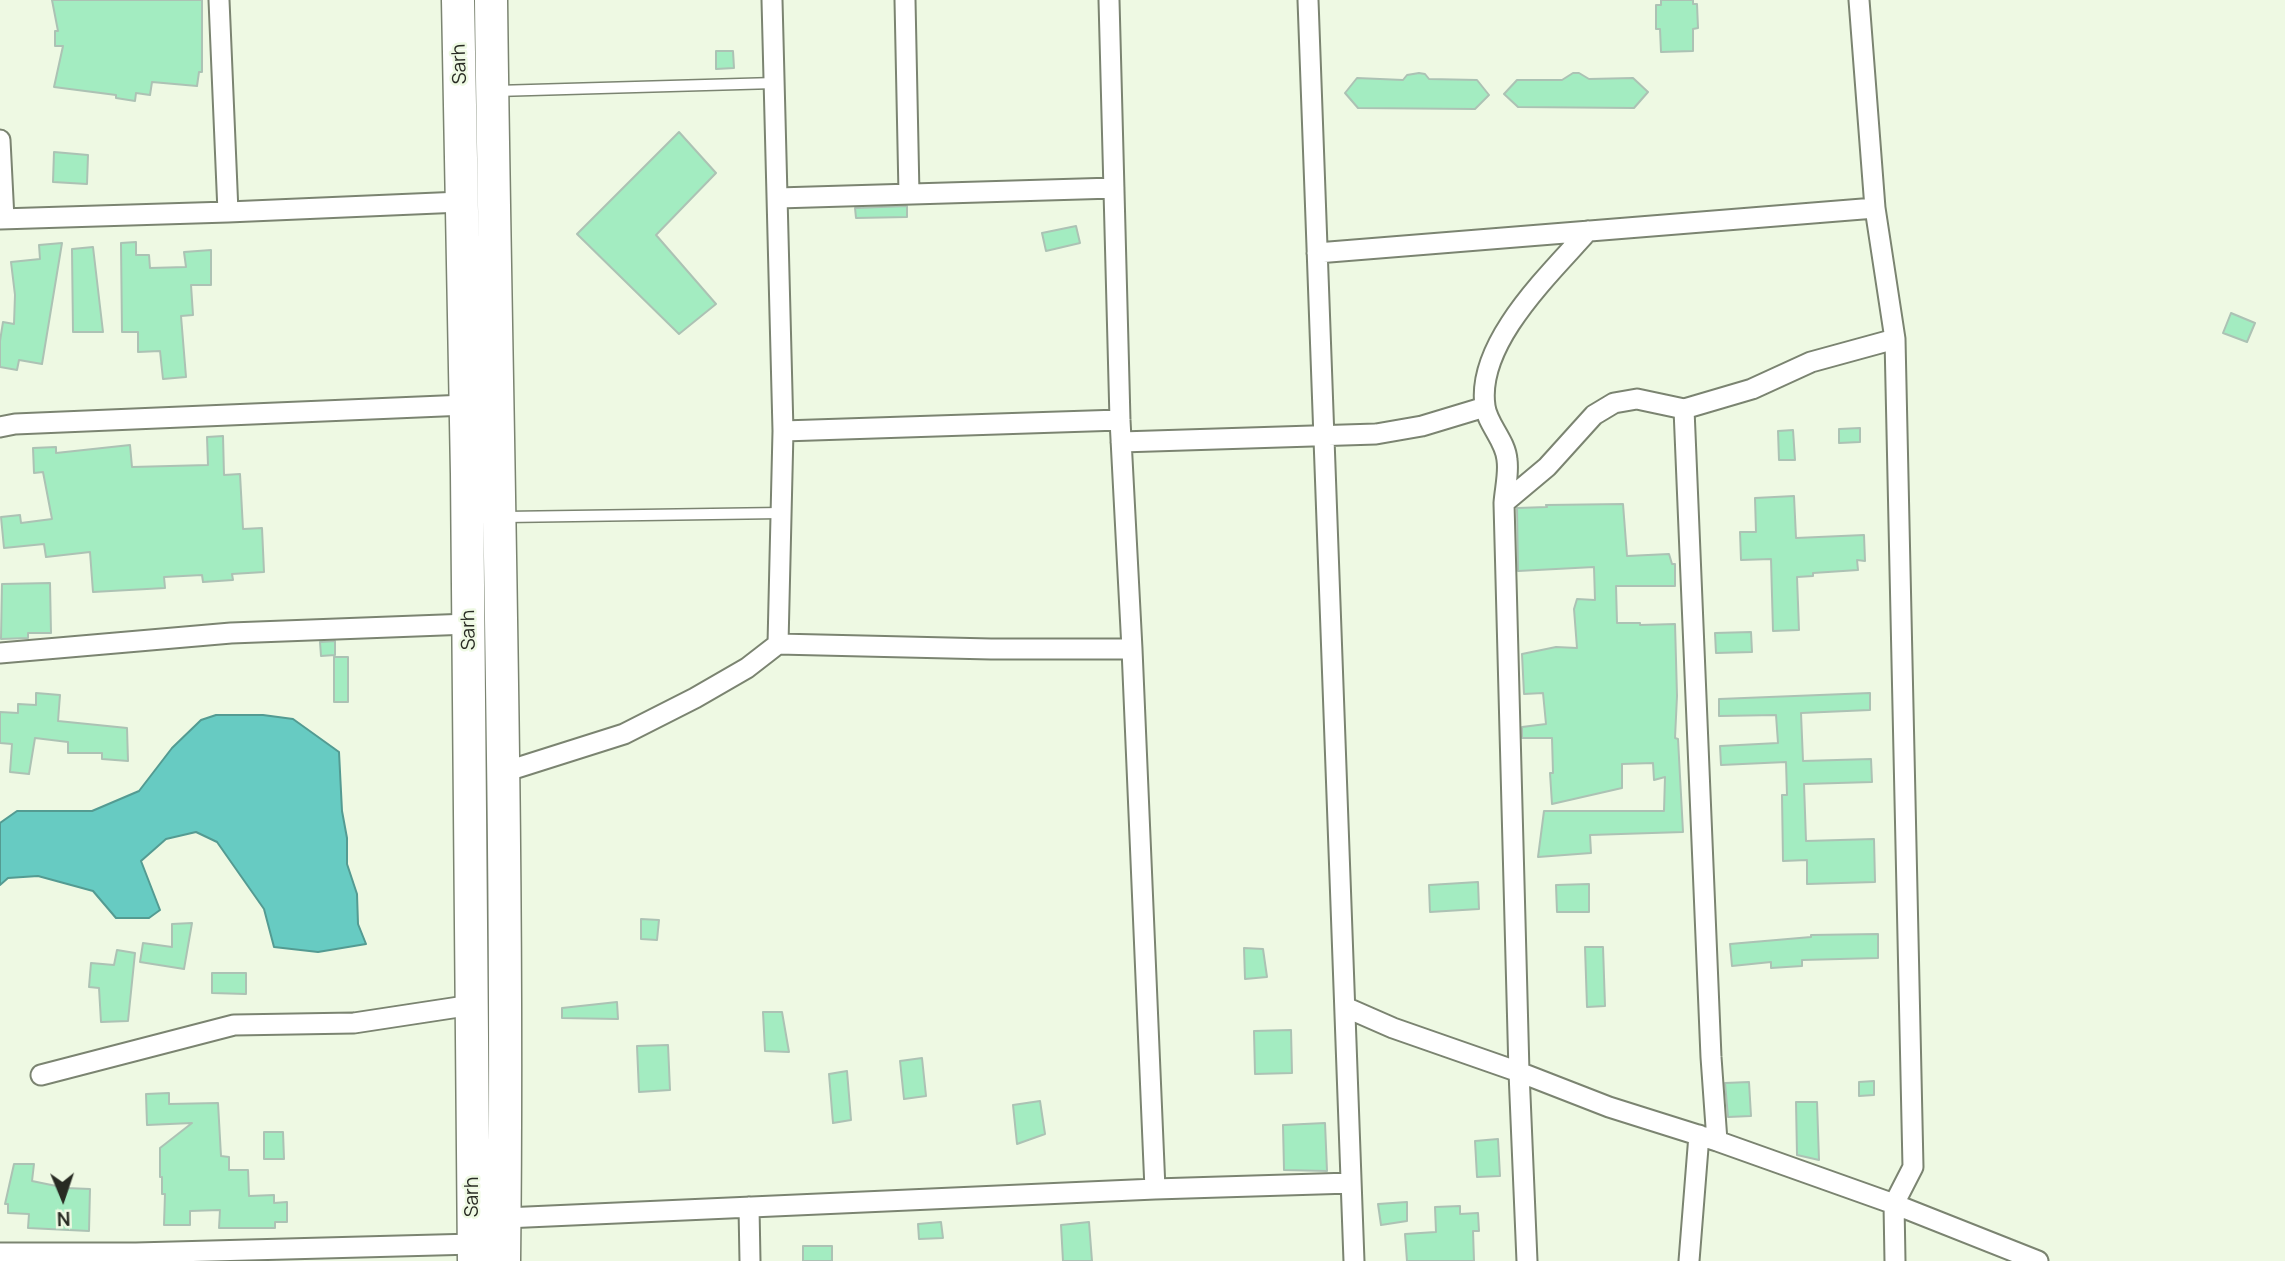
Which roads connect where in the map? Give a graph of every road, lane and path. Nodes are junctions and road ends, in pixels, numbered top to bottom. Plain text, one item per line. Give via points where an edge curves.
1 (219, 0) edge
2 (458, 0) edge
3 (491, 0) edge
4 (772, 0) edge
5 (905, 0) edge
6 (1109, 0) edge
7 (1308, 0) edge
8 (1859, 0) edge
9 (775, 83) junction
10 (492, 91) junction
11 (0, 140) edge
12 (1114, 188) junction
13 (909, 194) junction
14 (778, 198) junction
15 (461, 202) junction
16 (1875, 208) junction
17 (229, 212) junction
18 (2, 219) edge
19 (1588, 231) junction
20 (1317, 253) junction
21 (1895, 339) junction
22 (466, 405) junction
23 (1485, 407) junction
24 (1684, 410) junction
25 (1120, 420) junction
26 (0, 427) edge
27 (783, 431) junction
28 (1323, 434) junction
29 (1121, 442) junction
30 (1504, 503) junction
31 (781, 513) junction
32 (500, 517) junction
33 (469, 624) junction
34 (778, 644) junction
35 (1132, 649) junction
36 (0, 653) edge
37 (504, 772) junction
38 (472, 1005) junction
39 (1345, 1007) junction
40 (1519, 1072) junction
41 (41, 1075) dead end
42 (1708, 1138) junction
43 (1352, 1183) junction
44 (1155, 1189) junction
45 (1894, 1205) junction
46 (749, 1206) junction
47 (505, 1218) junction
48 (0, 1253) edge
49 (474, 1253) edge
50 (136, 1257) edge
51 (504, 1261) edge
52 (750, 1261) edge
53 (1354, 1261) edge
54 (1527, 1261) edge
55 (1689, 1261) edge
56 (1895, 1261) edge
57 (2038, 1261) edge

1 - 17 street
2 - 15 highway, Sarh
3 - 10 highway, Sarh
4 - 9 street
5 - 13 street
6 - 12 street
7 - 20 street
8 - 16 street
9 - 10 lane
9 - 14 street
10 - 32 highway, Sarh
11 - 18 street
12 - 13 street
12 - 25 street
13 - 14 street
14 - 27 street
15 - 17 street
15 - 22 highway, Sarh
16 - 19 street
16 - 21 street
17 - 18 street
19 - 20 street
19 - 23 street via 1543,281 1497,346 1486,377
20 - 28 street
21 - 24 street via 1811,362 1752,389
21 - 45 street via 1913,1167
22 - 26 street
22 - 33 highway, Sarh
23 - 28 street via 1376,434
23 - 30 street via 1508,459
24 - 30 street via 1637,399 1614,403 1594,415 1547,467
24 - 42 street via 1711,1057
25 - 27 street
25 - 29 street
27 - 31 street
28 - 29 street
28 - 39 street
29 - 35 street
30 - 40 street
31 - 32 lane
31 - 34 street
32 - 37 highway, Sarh
33 - 36 street via 231,632
33 - 38 highway, Sarh
34 - 35 street
34 - 37 street via 747,668 624,734
35 - 44 street
37 - 47 highway, Sarh
38 - 41 street via 354,1023 234,1025
38 - 49 highway, Sarh
39 - 40 street
39 - 43 street
40 - 42 street
40 - 54 street
42 - 45 street
42 - 55 street
43 - 44 street
43 - 53 street
44 - 46 street
45 - 56 street
45 - 57 street
46 - 47 street
46 - 52 street
47 - 51 highway, Sarh
48 - 50 street
49 - 50 street

